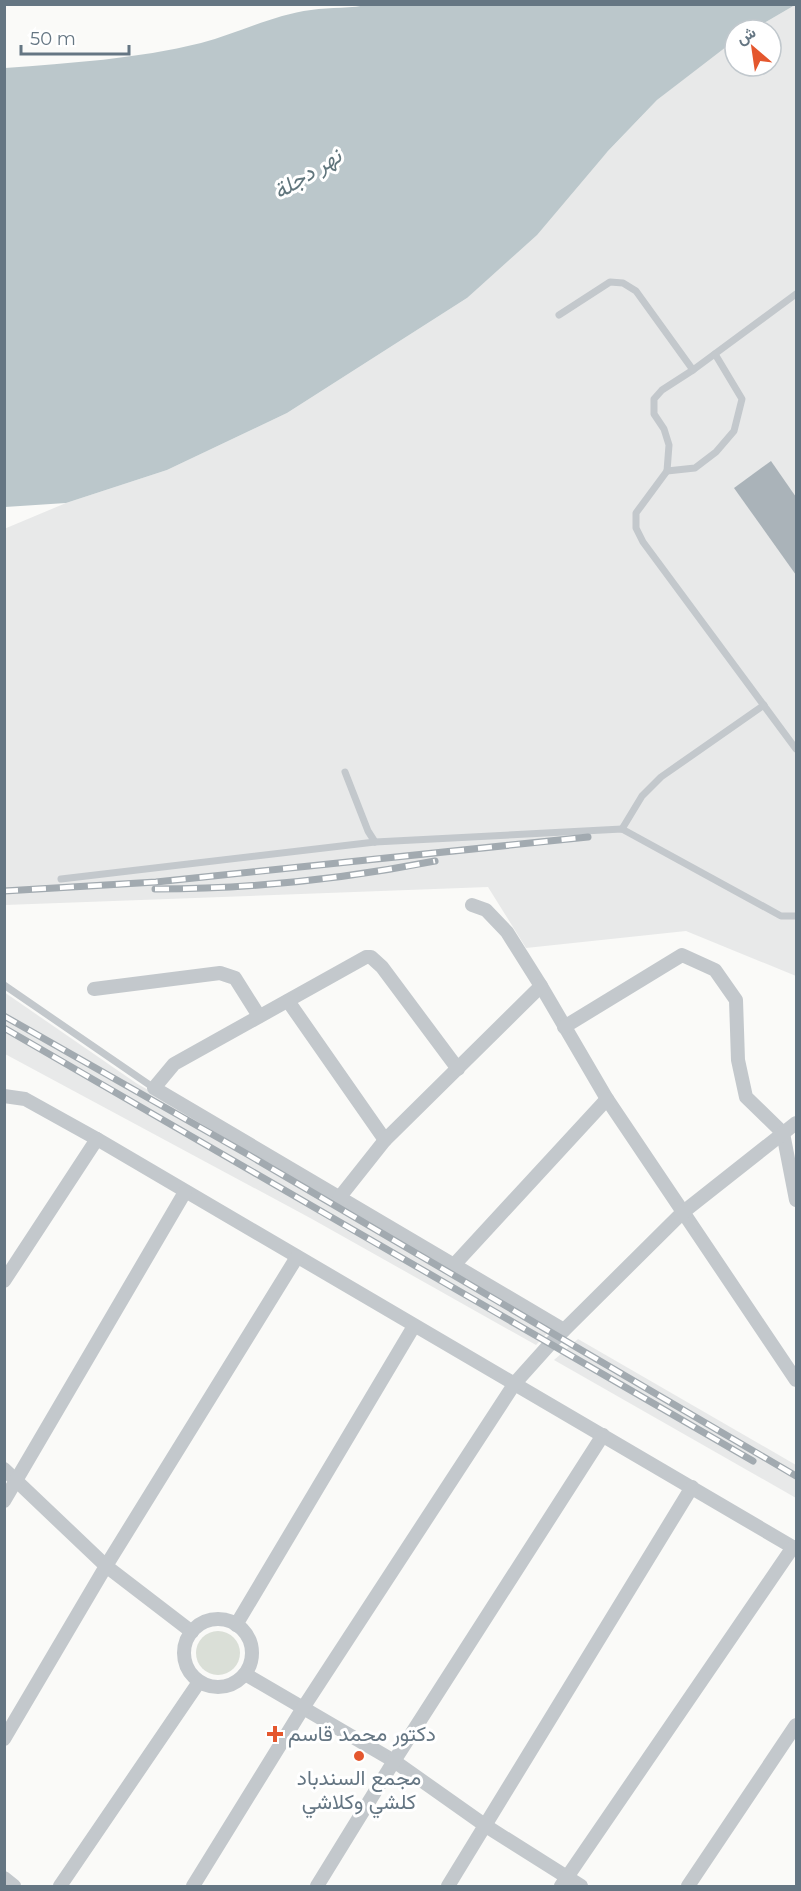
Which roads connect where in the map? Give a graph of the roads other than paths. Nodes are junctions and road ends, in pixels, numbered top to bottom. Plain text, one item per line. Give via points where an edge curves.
1 (796, 294) edge
2 (559, 315) dead end
3 (715, 354) junction
4 (693, 370) junction
5 (666, 471) junction
6 (764, 705) junction
7 (796, 749) edge
8 (345, 772) dead end
9 (622, 829) junction
10 (375, 842) junction
11 (61, 879) dead end
12 (472, 905) dead end
13 (796, 916) edge
14 (4, 985) edge
15 (541, 986) junction
16 (94, 989) dead end
17 (288, 1001) junction
18 (259, 1016) junction
19 (564, 1027) junction
20 (458, 1069) junction
21 (154, 1088) junction
22 (4, 1096) edge
23 (607, 1099) junction
24 (796, 1123) edge
25 (783, 1133) junction
26 (97, 1139) junction
27 (385, 1140) junction
28 (185, 1192) junction
29 (339, 1198) junction
30 (796, 1200) edge
31 (682, 1213) junction
32 (297, 1257) junction
33 (453, 1266) junction
34 (4, 1281) edge
35 (414, 1326) junction
36 (564, 1330) junction
37 (796, 1380) edge
38 (515, 1383) junction
39 (603, 1435) junction
40 (4, 1469) edge
41 (17, 1481) junction
42 (692, 1487) junction
43 (4, 1501) edge
44 (795, 1548) edge
45 (106, 1566) junction
46 (237, 1625) junction
47 (192, 1632) junction
48 (245, 1674) junction
49 (199, 1682) junction
50 (303, 1708) junction
51 (796, 1725) edge
52 (4, 1739) edge
53 (394, 1761) junction
54 (486, 1826) junction
55 (4, 1878) edge
56 (564, 1882) edge
57 (14, 1887) edge
58 (60, 1887) edge
59 (193, 1887) edge
60 (317, 1887) edge
61 (448, 1887) edge
62 (581, 1887) edge
63 (688, 1887) edge

1 - 3 lane
2 - 4 lane via 610,282 623,283 636,291
3 - 4 lane
3 - 5 lane via 742,399 734,431 695,468
4 - 5 lane via 654,399 654,414 669,445
5 - 6 lane via 636,513 636,528
6 - 7 lane
6 - 9 lane via 661,777 642,796
8 - 10 lane
9 - 10 lane
9 - 13 lane via 780,916
10 - 11 lane
12 - 15 street via 486,910 507,932
14 - 21 lane
15 - 19 street
15 - 20 street
16 - 18 street via 220,974 235,978
17 - 18 street
17 - 20 street via 366,957 374,958
17 - 27 street
18 - 21 street via 174,1064
19 - 23 street
19 - 25 street via 681,955 715,970 736,1000 738,1060 746,1097
20 - 27 street
21 - 29 street
22 - 26 street via 25,1099
23 - 31 street
23 - 33 street
24 - 25 street
25 - 30 street
25 - 31 street
26 - 28 street
26 - 34 street
27 - 29 street
28 - 32 street
28 - 41 street
29 - 33 street
31 - 36 street
31 - 37 street
32 - 35 street
32 - 45 street
33 - 36 street
35 - 38 street
35 - 46 street
36 - 38 street
38 - 39 street
38 - 50 street
39 - 42 street
39 - 53 street
40 - 41 street
41 - 43 street
41 - 45 street
42 - 44 street
42 - 54 street
44 - 56 street
45 - 47 street
45 - 52 street
46 - 47 street via 218,1619 199,1625
46 - 48 street via 250,1642 252,1653
47 - 49 street via 184,1653 191,1674
48 - 49 street via 219,1687
48 - 50 street
49 - 58 street
50 - 53 street
50 - 59 street
51 - 63 street
53 - 54 street
53 - 60 street
54 - 56 street
54 - 61 street
55 - 57 street
56 - 62 street

